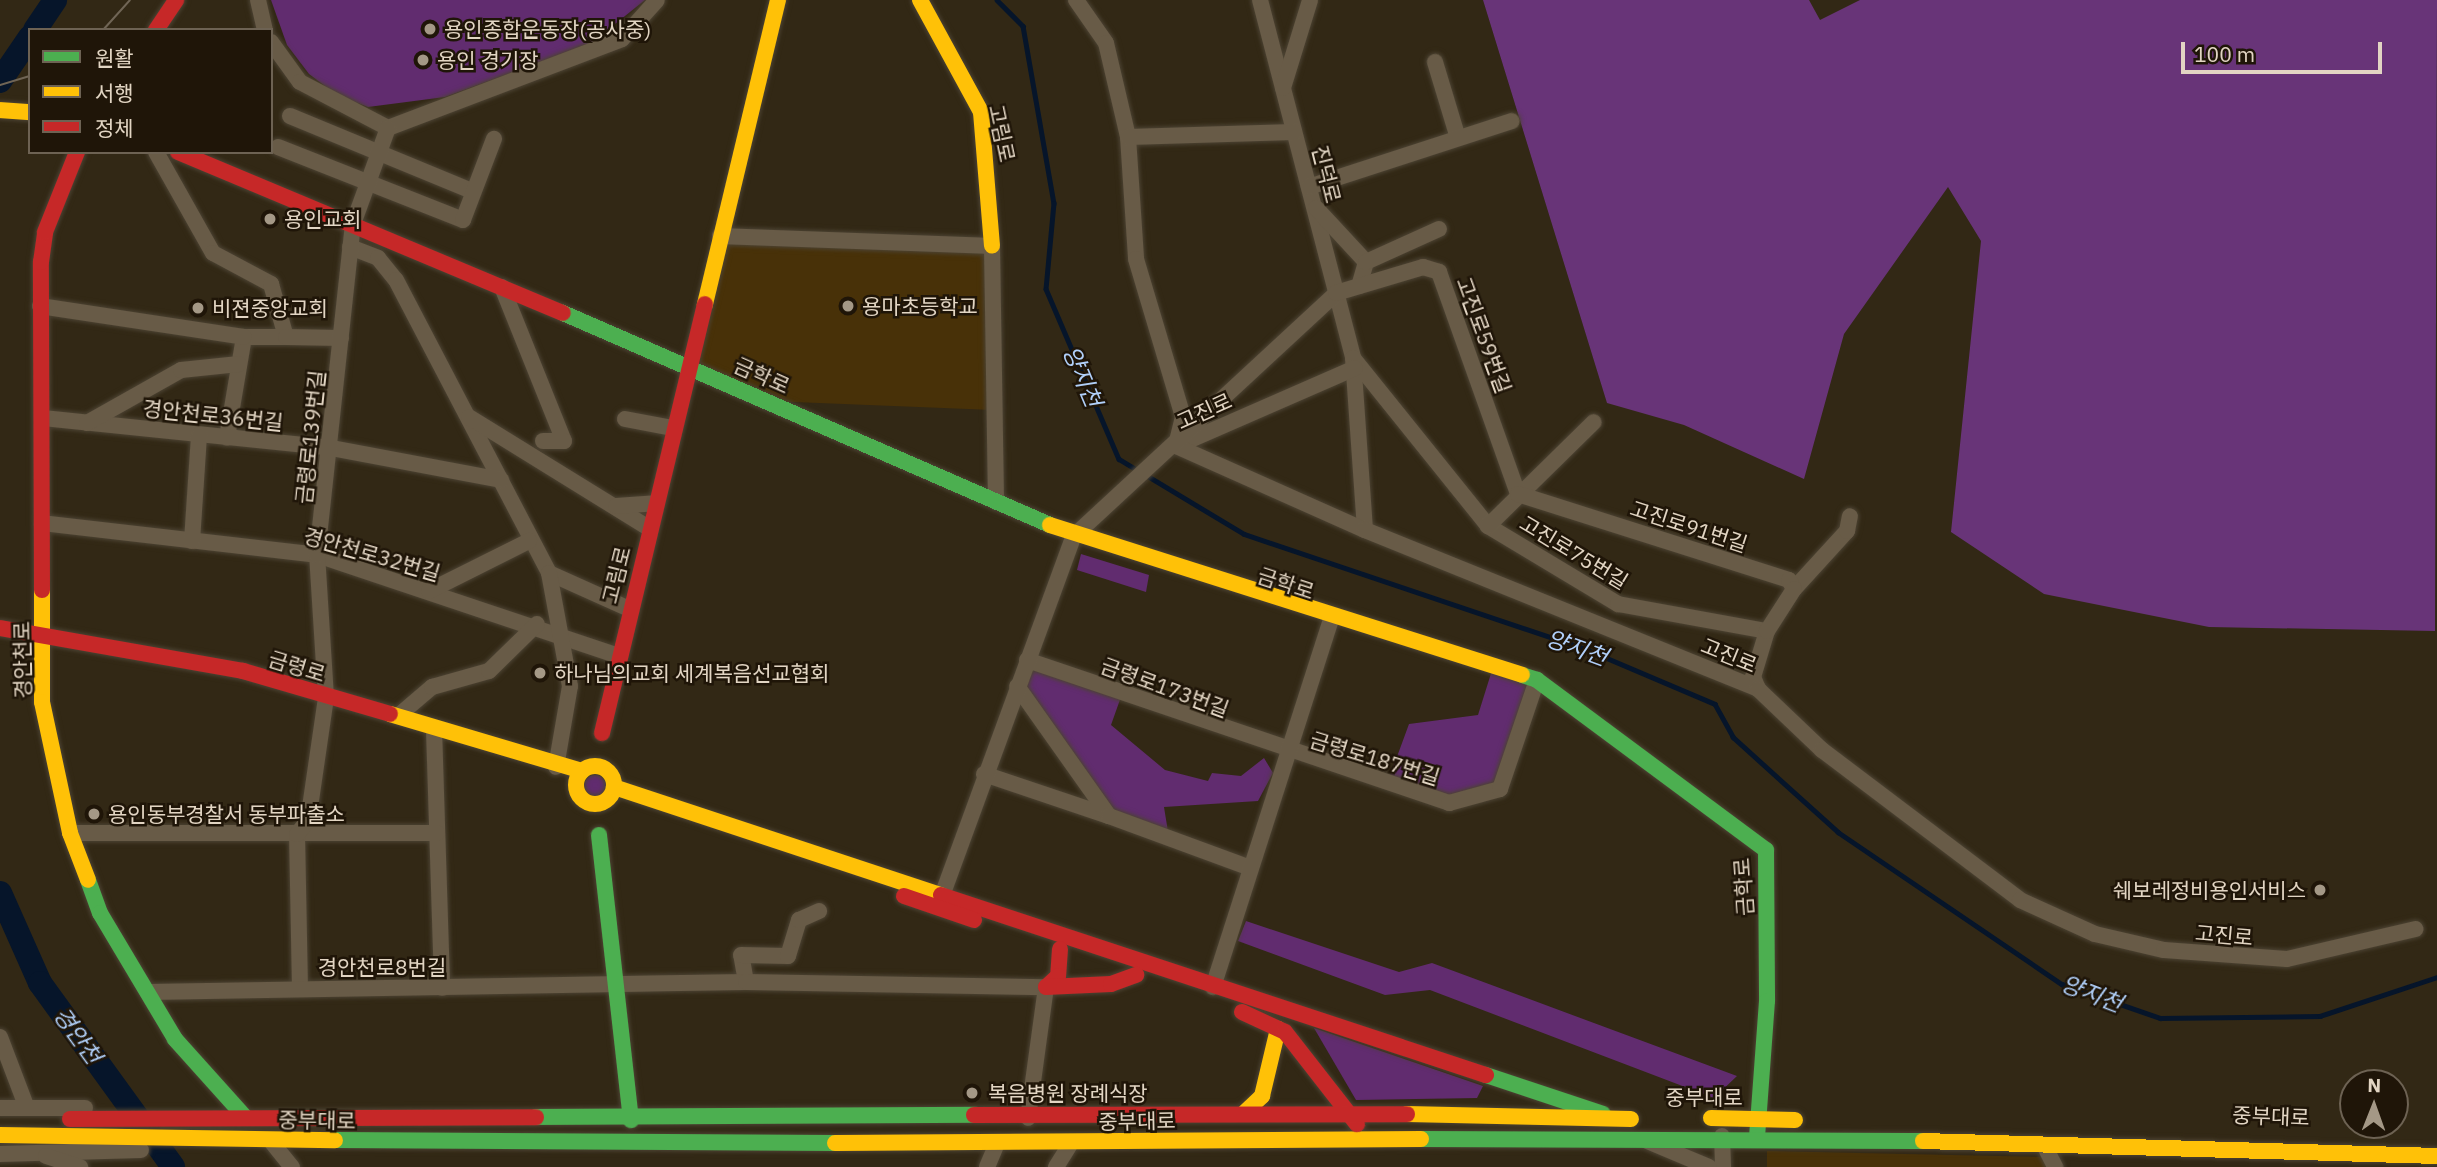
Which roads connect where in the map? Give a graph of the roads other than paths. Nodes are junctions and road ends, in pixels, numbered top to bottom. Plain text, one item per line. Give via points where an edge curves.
1 (176, 0) edge
2 (258, 0) edge
3 (657, 0) edge
4 (778, 0) edge
5 (920, 0) edge
6 (1076, 0) edge
7 (1260, 0) edge
8 (1310, 0) edge
9 (157, 28) edge
10 (265, 28) edge
11 (273, 45) edge
12 (1435, 62) dead end
13 (1283, 88) junction
14 (0, 110) edge
15 (28, 112) edge
16 (290, 116) dead end
17 (1512, 121) dead end
18 (388, 128) junction
19 (1294, 132) junction
20 (1128, 137) junction
21 (1458, 138) junction
22 (494, 139) dead end
23 (278, 147) dead end
24 (381, 152) junction
25 (75, 154) edge
26 (157, 154) edge
27 (183, 154) edge
28 (369, 184) junction
29 (1309, 187) junction
30 (472, 191) junction
31 (1313, 206) junction
32 (353, 224) junction
33 (1439, 229) dead end
34 (720, 236) junction
35 (992, 246) junction
36 (350, 247) junction
37 (1366, 262) junction
38 (1359, 286) junction
39 (502, 287) junction
40 (1336, 293) junction
41 (40, 306) junction
42 (244, 337) junction
43 (286, 337) junction
44 (341, 338) junction
45 (1354, 363) junction
46 (239, 364) junction
47 (689, 365) junction
48 (467, 416) junction
49 (43, 418) junction
50 (625, 419) dead end
51 (1594, 422) dead end
52 (87, 423) junction
53 (673, 428) junction
54 (199, 435) junction
55 (227, 438) junction
56 (543, 441) dead end
57 (332, 448) junction
58 (1172, 449) junction
59 (501, 480) junction
60 (1518, 494) junction
61 (996, 502) junction
62 (655, 503) junction
63 (616, 506) junction
64 (1850, 516) dead end
65 (41, 523) junction
66 (1488, 526) junction
67 (649, 528) junction
68 (1365, 530) junction
69 (1074, 536) junction
70 (192, 541) junction
71 (529, 541) junction
72 (317, 555) junction
73 (549, 573) junction
74 (1794, 589) junction
75 (429, 591) junction
76 (629, 609) junction
77 (1331, 620) junction
78 (537, 624) junction
79 (0, 628) edge
80 (1767, 631) junction
81 (562, 632) junction
82 (40, 634) junction
83 (618, 656) junction
84 (1027, 660) junction
85 (1537, 680) junction
86 (1017, 686) junction
87 (1758, 689) junction
88 (326, 696) junction
89 (398, 716) junction
90 (434, 729) junction
91 (602, 733) junction
92 (1289, 753) junction
93 (556, 767) junction
94 (604, 768) junction
95 (583, 770) junction
96 (984, 774) junction
97 (580, 796) junction
98 (608, 796) junction
99 (1110, 816) junction
100 (70, 833) junction
101 (437, 833) junction
102 (297, 834) junction
103 (598, 835) junction
104 (1250, 869) junction
105 (940, 900) junction
106 (819, 911) dead end
107 (2416, 929) dead end
108 (1060, 949) junction
109 (1136, 975) junction
110 (746, 982) junction
111 (1046, 987) junction
112 (442, 988) junction
113 (616, 988) junction
114 (1213, 988) junction
115 (300, 989) junction
116 (148, 992) junction
117 (1271, 1025) junction
118 (0, 1037) edge
119 (0, 1108) edge
120 (27, 1108) junction
121 (1244, 1113) junction
122 (1349, 1113) junction
123 (54, 1114) junction
124 (245, 1117) junction
125 (1028, 1118) junction
126 (1756, 1118) junction
127 (1619, 1119) junction
128 (1647, 1119) dead end
129 (1688, 1119) dead end
130 (0, 1120) edge
131 (631, 1120) junction
132 (1810, 1120) dead end
133 (1836, 1122) dead end
134 (0, 1135) edge
135 (1639, 1136) junction
136 (1723, 1136) junction
137 (1756, 1136) junction
138 (1367, 1138) junction
139 (270, 1140) junction
140 (174, 1141) junction
141 (2437, 1142) edge
142 (1071, 1143) junction
143 (997, 1144) junction
144 (2044, 1145) junction
145 (634, 1150) junction
146 (0, 1154) edge
147 (2437, 1156) edge
148 (80, 1159) edge
149 (292, 1167) edge
150 (987, 1167) edge
151 (1056, 1167) edge
152 (1709, 1167) edge
153 (1723, 1167) edge
154 (2055, 1167) edge

1 - 9 main road
2 - 10 street
3 - 18 street via 622,40
4 - 34 main road, 고림로
5 - 35 main road, 고림로 via 981,112
6 - 20 street via 1106,43
7 - 13 street, 진덕로
8 - 13 street
11 - 18 street via 300,82
12 - 21 street
13 - 19 street, 진덕로
14 - 15 main road
16 - 24 street
17 - 21 street
18 - 24 street, 금령로139번길
19 - 20 street
19 - 29 street, 진덕로
20 - 58 street via 1136,259 1183,417
21 - 29 street
22 - 30 street
23 - 28 street
24 - 28 street, 금령로139번길
24 - 30 street
25 - 41 main road, 경안천로 via 45,232
26 - 43 street via 213,253 271,284
27 - 32 main road, 금학로
28 - 30 street via 463,220
28 - 32 street, 금령로139번길
29 - 31 street, 진덕로
31 - 37 street
31 - 40 street, 진덕로
32 - 36 street, 금령로139번길
32 - 39 main road, 금학로
33 - 37 street
34 - 35 street
34 - 47 main road, 고림로
35 - 61 street, 고림로
36 - 44 street, 금령로139번길
36 - 48 street via 378,258 396,280
37 - 38 street
38 - 40 street, 고진로59번길
38 - 60 street, 고진로59번길 via 1423,267 1439,272
39 - 47 main road, 금학로
39 - 56 street via 564,441
40 - 45 street, 진덕로
40 - 58 street, 고진로59번길
41 - 42 street
41 - 49 main road, 경안천로
42 - 43 street
42 - 46 street
43 - 44 street
44 - 57 street, 금령로139번길
45 - 58 street, 고진로
45 - 66 street, 진덕로
45 - 68 street, 진덕로
46 - 52 street via 181,370
46 - 55 street
47 - 53 main road, 고림로
47 - 61 main road, 금학로
48 - 59 street
48 - 63 street
49 - 52 street, 경안천로36번길
49 - 65 main road, 경안천로
50 - 53 street
51 - 60 street, 고진로75번길
52 - 54 street, 경안천로36번길
53 - 62 main road, 고림로
54 - 55 street, 경안천로36번길
54 - 70 street
55 - 57 street, 경안천로36번길
57 - 59 street, 경안천로36번길
57 - 72 street, 금령로139번길
58 - 68 street, 고진로
58 - 69 street, 고진로59번길
59 - 71 street
60 - 66 street, 고진로75번길
60 - 74 street, 고진로91번길 via 1789,580
61 - 69 main road, 금학로
62 - 63 street
62 - 67 main road, 고림로
63 - 67 street
64 - 74 street via 1847,531
65 - 70 street, 경안천로32번길
65 - 82 main road, 경안천로
66 - 80 street, 고진로75번길 via 1618,604
67 - 76 main road, 고림로
68 - 87 street, 고진로
69 - 77 main road, 금학로
69 - 84 street
70 - 72 street, 경안천로32번길
71 - 73 street
71 - 75 street
72 - 75 street, 경안천로32번길
72 - 88 street, 금령로139번길
73 - 76 street
73 - 81 street
74 - 80 street
75 - 78 street, 경안천로32번길
76 - 83 main road, 고림로
77 - 85 main road, 금학로
77 - 92 street
78 - 81 street, 경안천로32번길
78 - 89 street via 489,671 432,687
79 - 82 main road, 금령로
80 - 87 street via 1754,677
81 - 83 street, 경안천로32번길
81 - 93 street via 570,686
82 - 88 main road, 금령로 via 243,671
82 - 100 main road, 경안천로 via 43,702
83 - 91 main road, 고림로
84 - 86 street
84 - 92 street, 금령로173번길
85 - 92 street, 금령로187번길 via 1500,789 1449,803
85 - 126 main road, 금학로 via 1766,850 1767,1001
86 - 96 street
86 - 99 street
87 - 107 street, 고진로 via 1822,750 2010,893 2095,934 2164,950 2276,960 2336,952
88 - 89 main road, 금령로
88 - 102 street, 금령로139번길 via 308,821
89 - 90 main road, 금령로
90 - 93 main road, 금령로
90 - 101 street
91 - 94 main road, 고림로
91 - 95 main road, 고림로
92 - 104 street
93 - 95 main road, 금령로
93 - 97 main road
94 - 95 main road, 금령로
94 - 98 main road
95 - 97 main road, 고림로
96 - 99 street
96 - 105 street
97 - 98 main road
97 - 103 main road
98 - 103 main road
98 - 105 main road
99 - 104 street
100 - 102 street
100 - 116 main road, 경안천로 via 100,913
101 - 102 street
101 - 112 street
102 - 115 street
103 - 113 main road
104 - 114 street
105 - 108 main road
105 - 114 main road
106 - 110 street via 799,920 788,956 741,955
108 - 109 main road
108 - 111 main road via 1058,976
109 - 111 main road via 1111,984
109 - 117 main road
110 - 111 street, 경안천로8번길
110 - 113 street, 경안천로8번길
111 - 125 street
112 - 113 street, 경안천로8번길
112 - 115 street, 경안천로8번길
113 - 131 main road
114 - 127 main road
115 - 116 street, 경안천로8번길
116 - 124 main road, 경안천로 via 175,1039
117 - 121 main road
117 - 122 main road via 1309,1058
118 - 120 street
119 - 120 street
120 - 123 street
121 - 122 main road, 중부대로
121 - 125 main road, 중부대로
122 - 127 main road, 중부대로
122 - 138 main road
123 - 124 main road, 중부대로
123 - 130 main road, 중부대로
124 - 131 main road, 중부대로
125 - 131 main road, 중부대로
126 - 129 main road, 중부대로
126 - 132 main road, 중부대로
126 - 137 main road, 금학로
127 - 128 main road, 중부대로
131 - 145 main road
133 - 141 main road, 중부대로
134 - 140 main road, 중부대로
135 - 136 main road, 중부대로
135 - 138 main road, 중부대로
135 - 152 street
136 - 137 main road, 중부대로
136 - 153 street
137 - 144 main road, 중부대로
138 - 142 main road, 중부대로
139 - 140 main road, 중부대로
139 - 145 main road, 중부대로
139 - 149 street
140 - 148 street via 152,1149
142 - 143 main road, 중부대로
142 - 151 street
143 - 145 main road, 중부대로
143 - 150 street
144 - 147 main road, 중부대로
144 - 154 street
146 - 148 street

